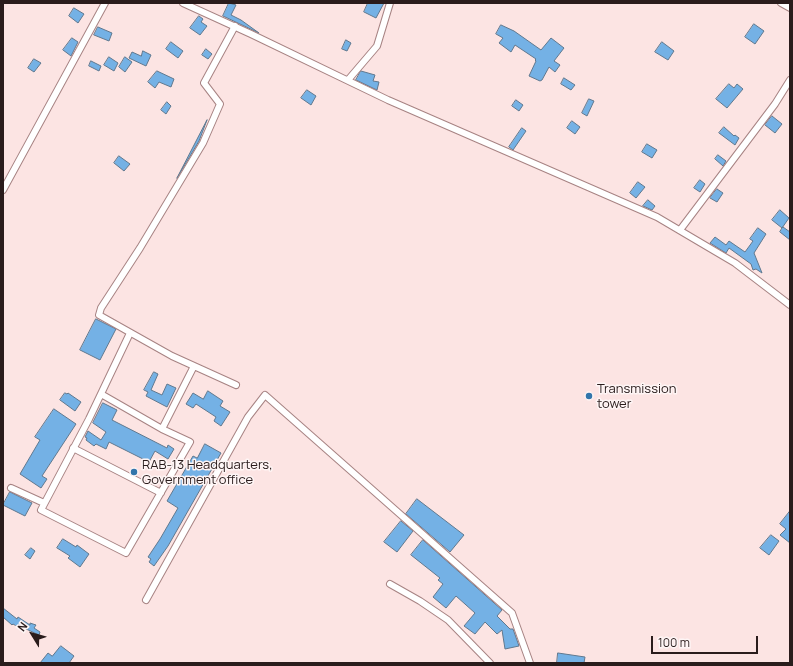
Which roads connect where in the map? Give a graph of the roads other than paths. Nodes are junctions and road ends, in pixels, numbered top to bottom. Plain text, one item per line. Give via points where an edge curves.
1 (105, 3) edge
2 (183, 3) edge
3 (390, 3) edge
4 (781, 3) edge
5 (790, 8) edge
6 (235, 26) junction
7 (348, 80) junction
8 (790, 80) edge
9 (3, 190) edge
10 (680, 230) junction
11 (790, 305) edge
12 (130, 333) junction
13 (194, 366) junction
14 (236, 385) dead end
15 (101, 394) junction
16 (162, 429) junction
17 (73, 448) junction
18 (11, 488) dead end
19 (161, 493) junction
20 (44, 503) junction
21 (390, 584) dead end
22 (146, 600) dead end
23 (490, 663) edge
24 (530, 663) edge

1 - 9 street
2 - 6 street
3 - 7 street via 377,46
4 - 5 street
6 - 7 street
6 - 12 street via 204,84 220,104 203,143 101,308 99,315
7 - 10 street via 388,100 657,217
8 - 10 street via 775,104
10 - 11 street via 735,263
12 - 13 street
12 - 15 street
13 - 14 street
13 - 16 street
15 - 16 street
15 - 17 street
16 - 19 street via 190,442
17 - 19 street
17 - 20 street
18 - 20 street
19 - 20 street via 126,553 40,510
21 - 23 street via 448,620
22 - 24 street via 248,417 265,395 512,613

